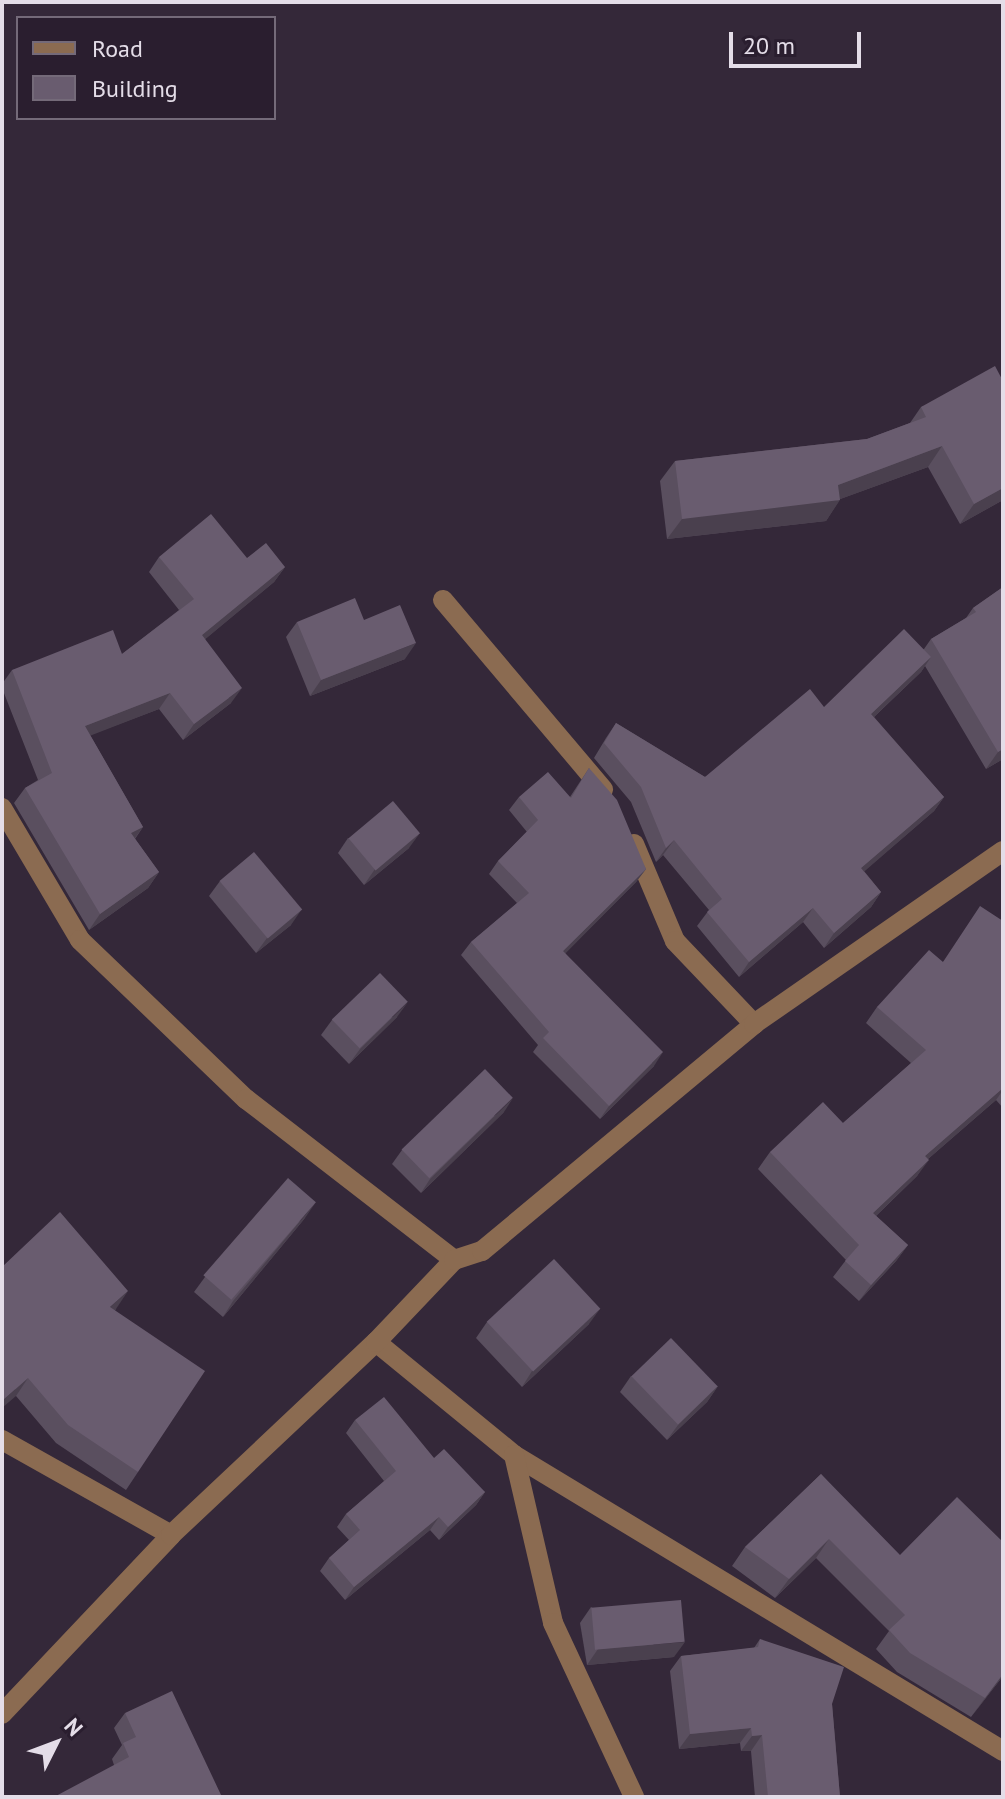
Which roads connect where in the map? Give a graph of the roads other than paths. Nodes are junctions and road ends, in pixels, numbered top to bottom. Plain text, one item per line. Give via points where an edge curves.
1 (443, 600) dead end
2 (2, 808) edge
3 (1003, 851) edge
4 (754, 1024) junction
5 (454, 1260) junction
6 (376, 1342) junction
7 (2, 1440) edge
8 (514, 1455) junction
9 (171, 1535) junction
10 (2, 1714) edge
11 (1003, 1751) edge
12 (634, 1797) edge

1 - 4 street via 622,814 675,941
2 - 5 street via 80,940 246,1099
3 - 4 street
4 - 5 street via 482,1251
5 - 6 street
6 - 8 street
6 - 9 street
7 - 9 street
8 - 11 street
8 - 12 street via 553,1623
9 - 10 street

